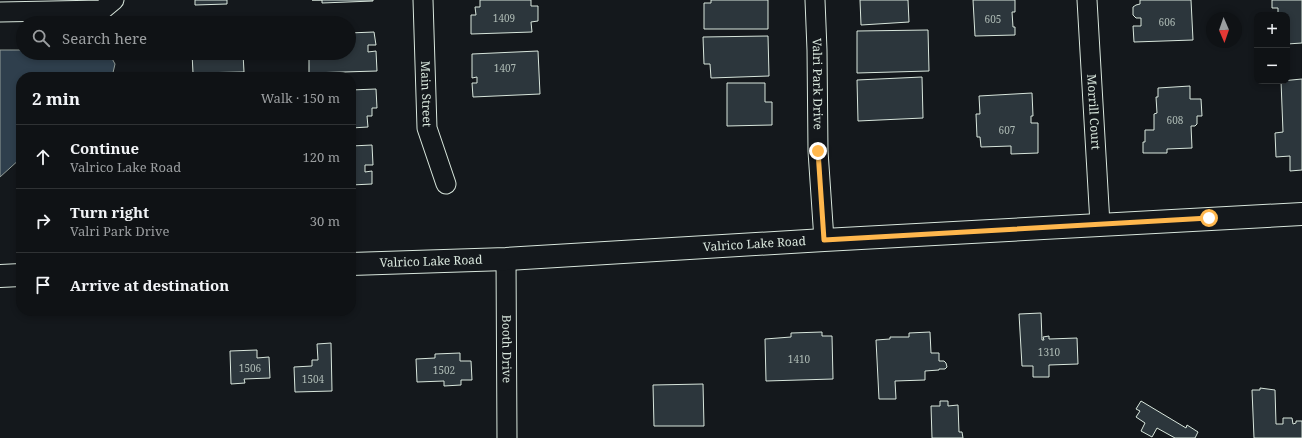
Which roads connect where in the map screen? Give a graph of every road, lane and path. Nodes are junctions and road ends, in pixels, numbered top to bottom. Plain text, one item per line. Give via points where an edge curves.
1 (114, 0) edge
2 (423, 0) edge
3 (815, 0) edge
4 (1087, 0) edge
5 (0, 12) edge
6 (446, 184) dead end
7 (1302, 214) edge
8 (1100, 224) junction
9 (824, 240) junction
10 (506, 259) junction
11 (356, 264) edge
12 (16, 275) edge
13 (0, 276) edge
14 (507, 438) edge

1 - 5 street via 102,10
2 - 6 street, Main Street via 428,128
3 - 9 street, Valri Park Drive via 818,151
4 - 8 street, Morrill Court
7 - 8 street, Valrico Lake Road
8 - 9 street, Valrico Lake Road
9 - 10 street, Valrico Lake Road
10 - 11 street, Valrico Lake Road
10 - 14 street, Booth Drive
12 - 13 street

